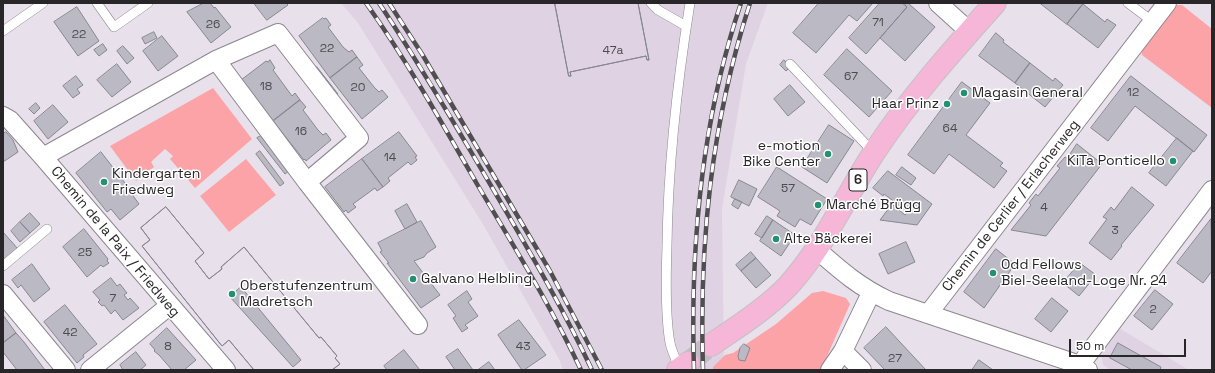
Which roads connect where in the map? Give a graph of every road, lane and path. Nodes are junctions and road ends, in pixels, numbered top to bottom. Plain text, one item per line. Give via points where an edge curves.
1 (43, 3) edge
2 (97, 3) edge
3 (148, 3) edge
4 (651, 3) edge
5 (690, 3) edge
6 (938, 3) edge
7 (995, 3) edge
8 (1128, 3) edge
9 (1167, 3) edge
10 (1152, 21) junction
11 (686, 26) junction
12 (3, 31) edge
13 (970, 32) junction
14 (216, 60) junction
15 (790, 64) dead end
16 (3, 116) edge
17 (874, 152) junction
18 (43, 157) junction
19 (308, 182) junction
20 (1212, 190) edge
21 (47, 229) dead end
22 (816, 249) junction
23 (3, 266) edge
24 (871, 293) junction
25 (3, 294) edge
26 (170, 306) junction
27 (928, 314) junction
28 (418, 325) dead end
29 (711, 346) tunnel mouth
30 (843, 351) junction
31 (682, 367) edge
32 (1084, 367) edge
33 (66, 370) edge
34 (90, 370) edge
35 (226, 370) edge
36 (830, 370) edge
37 (862, 370) edge

1 - 12 lane
2 - 3 lane via 114,27
4 - 11 lane via 658,10
5 - 11 lane
6 - 13 street
7 - 13 main road, 6
8 - 10 lane
9 - 10 street, Chemin de Cerlier / Erlacherweg
10 - 27 street, Chemin de Cerlier / Erlacherweg
11 - 31 lane via 671,143 667,215 669,332 671,344
13 - 17 main road, 6 via 907,106
14 - 18 street
14 - 19 street
14 - 19 street via 278,33 359,138
15 - 17 lane
16 - 18 street, Chemin de la Paix / Friedweg via 10,120
17 - 22 main road, 6
18 - 26 street, Chemin de la Paix / Friedweg
19 - 28 street
20 - 32 street
21 - 23 lane
22 - 24 street via 850,279
22 - 29 main road, 6 via 787,287
24 - 27 street
24 - 30 street
25 - 33 street
26 - 34 street
26 - 35 street, Chemin de la Paix / Friedweg
27 - 32 street
30 - 36 street
30 - 37 street

